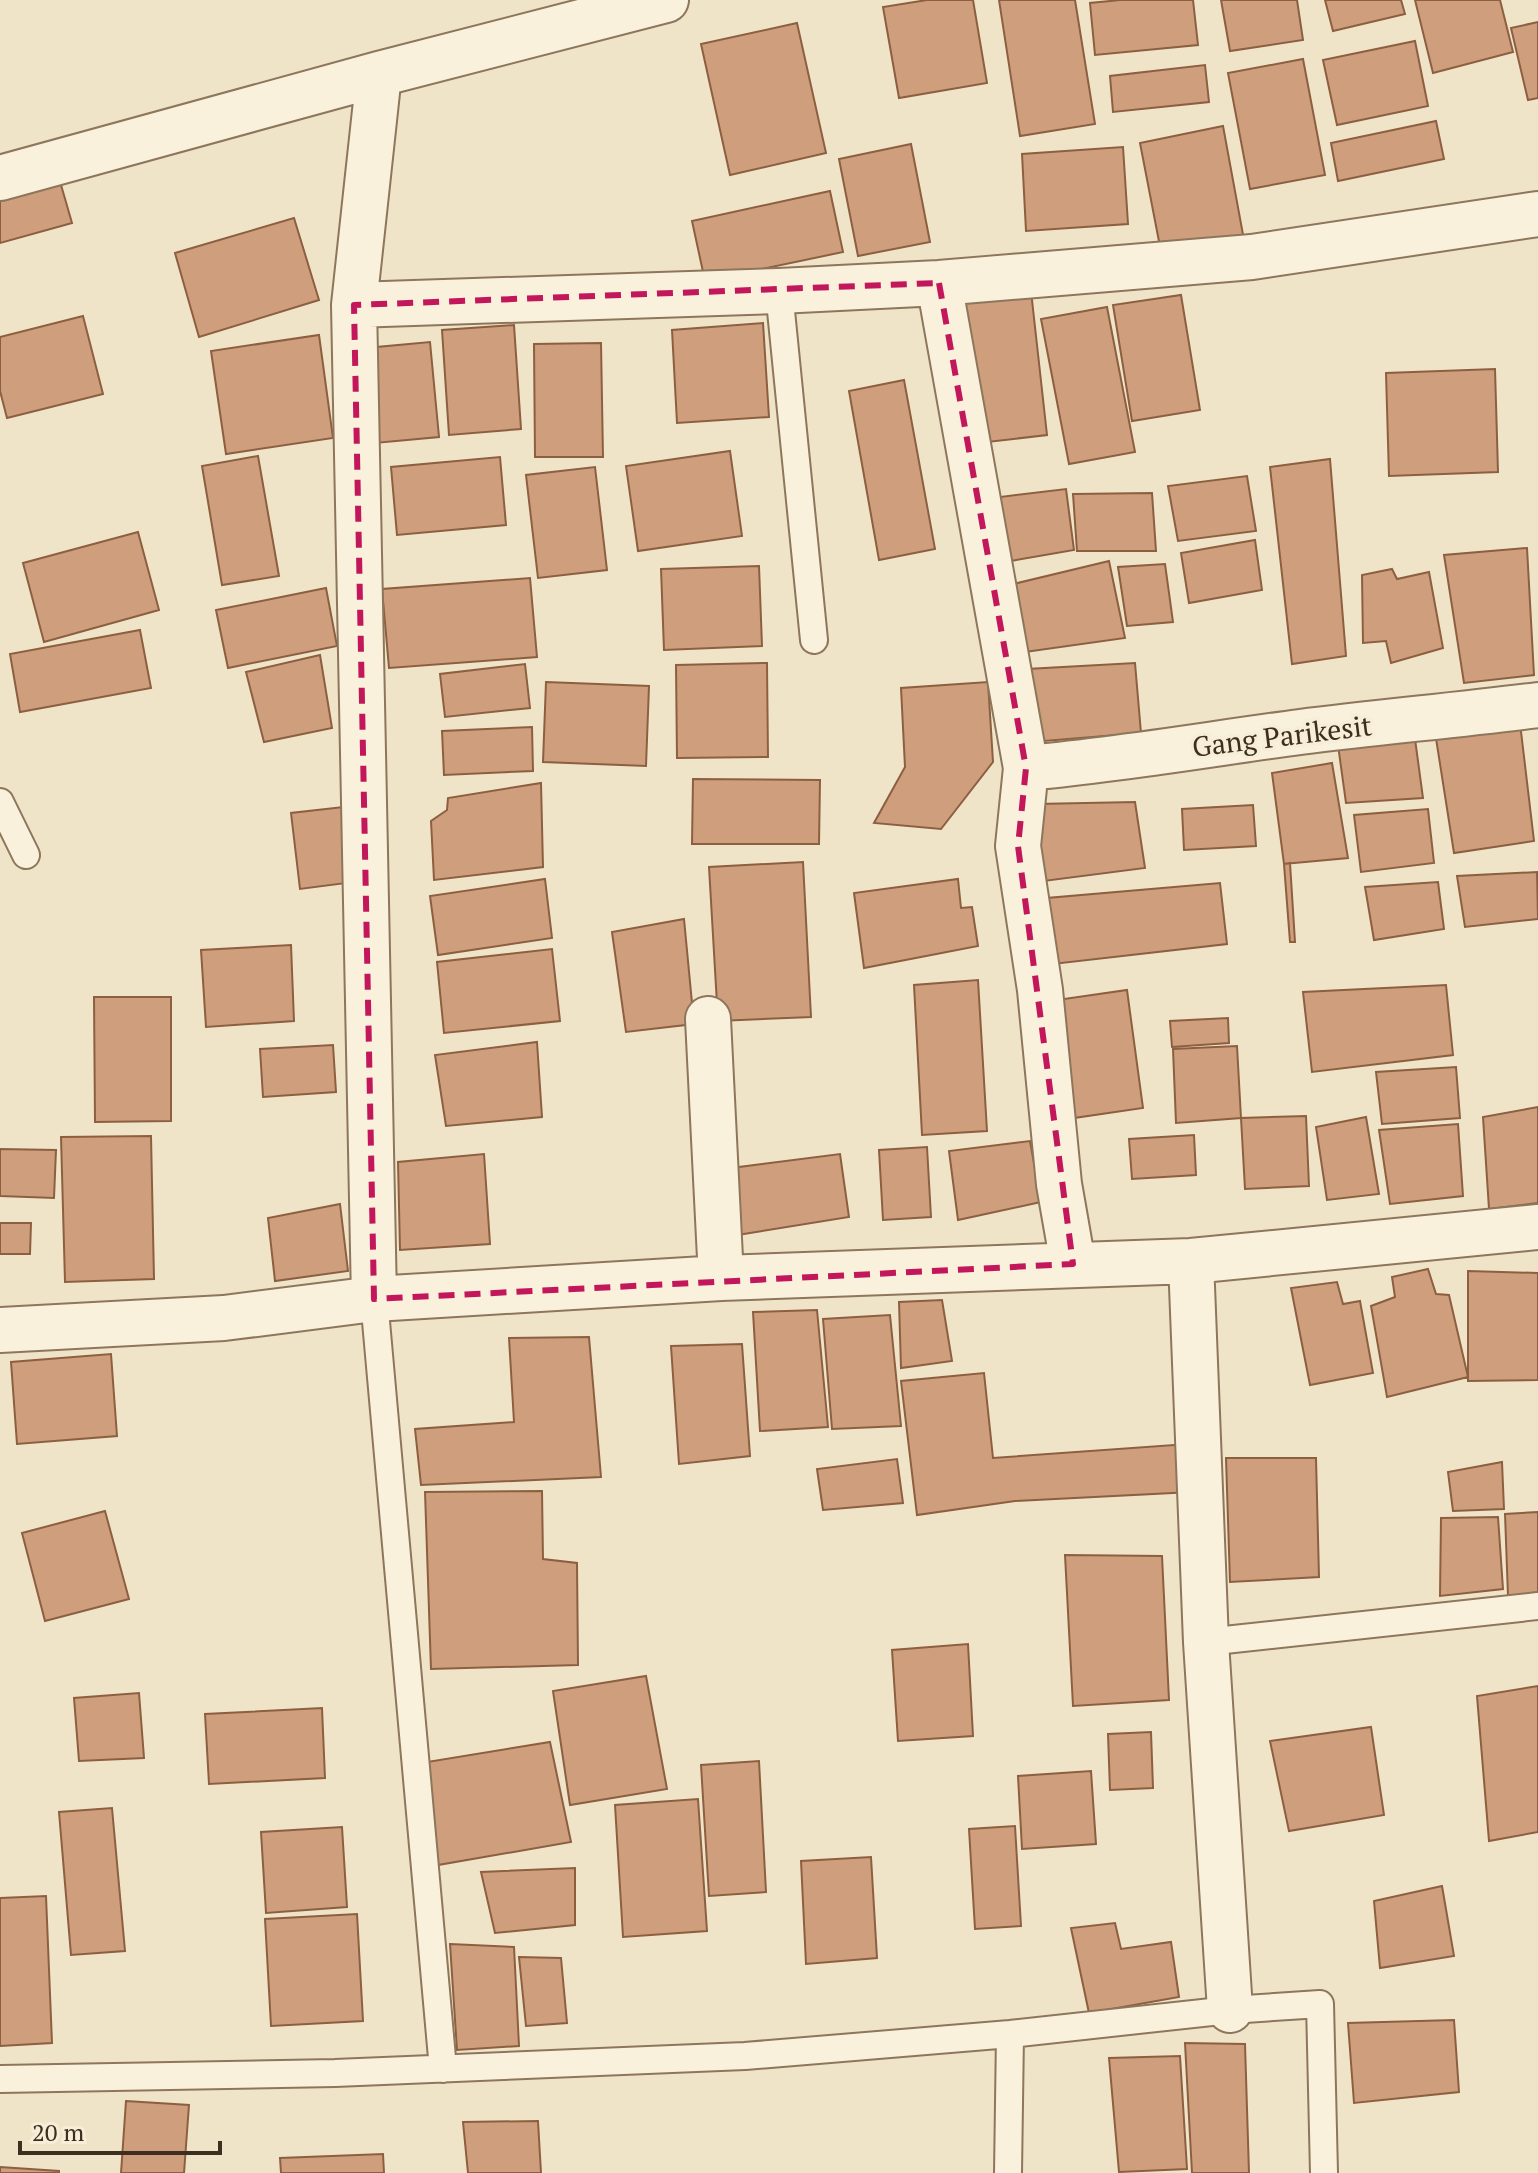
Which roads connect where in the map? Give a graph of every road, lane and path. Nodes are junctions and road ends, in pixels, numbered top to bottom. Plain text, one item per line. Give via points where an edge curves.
1 (666, 0) edge
2 (379, 74) junction
3 (0, 178) edge
4 (1538, 214) edge
5 (939, 283) junction
6 (779, 291) junction
7 (354, 305) junction
8 (814, 640) dead end
9 (1538, 705) edge
10 (1026, 768) junction
11 (0, 802) edge
12 (26, 855) dead end
13 (708, 1019) dead end
14 (1538, 1227) edge
15 (1191, 1261) junction
16 (1073, 1264) junction
17 (721, 1278) junction
18 (374, 1299) junction
19 (0, 1330) edge
20 (1538, 1606) edge
21 (1206, 1642) junction
22 (1230, 2010) junction
23 (1010, 2034) junction
24 (443, 2069) junction
25 (0, 2079) edge
26 (1008, 2173) edge
27 (1324, 2173) edge

1 - 2 street
2 - 3 street
2 - 7 street
4 - 5 street via 1252,257
5 - 6 street
5 - 10 street
6 - 7 street
6 - 8 lane
7 - 18 street
9 - 10 street, Gang Parikesit
10 - 16 street via 1018,846
11 - 12 lane
13 - 17 street
14 - 15 street
15 - 16 street
15 - 21 street
16 - 17 street
17 - 18 street
18 - 19 street via 224,1318
18 - 24 lane
20 - 21 lane
21 - 22 street
22 - 23 lane
22 - 27 lane via 1320,2004
23 - 24 lane via 745,2056
23 - 26 lane
24 - 25 lane

